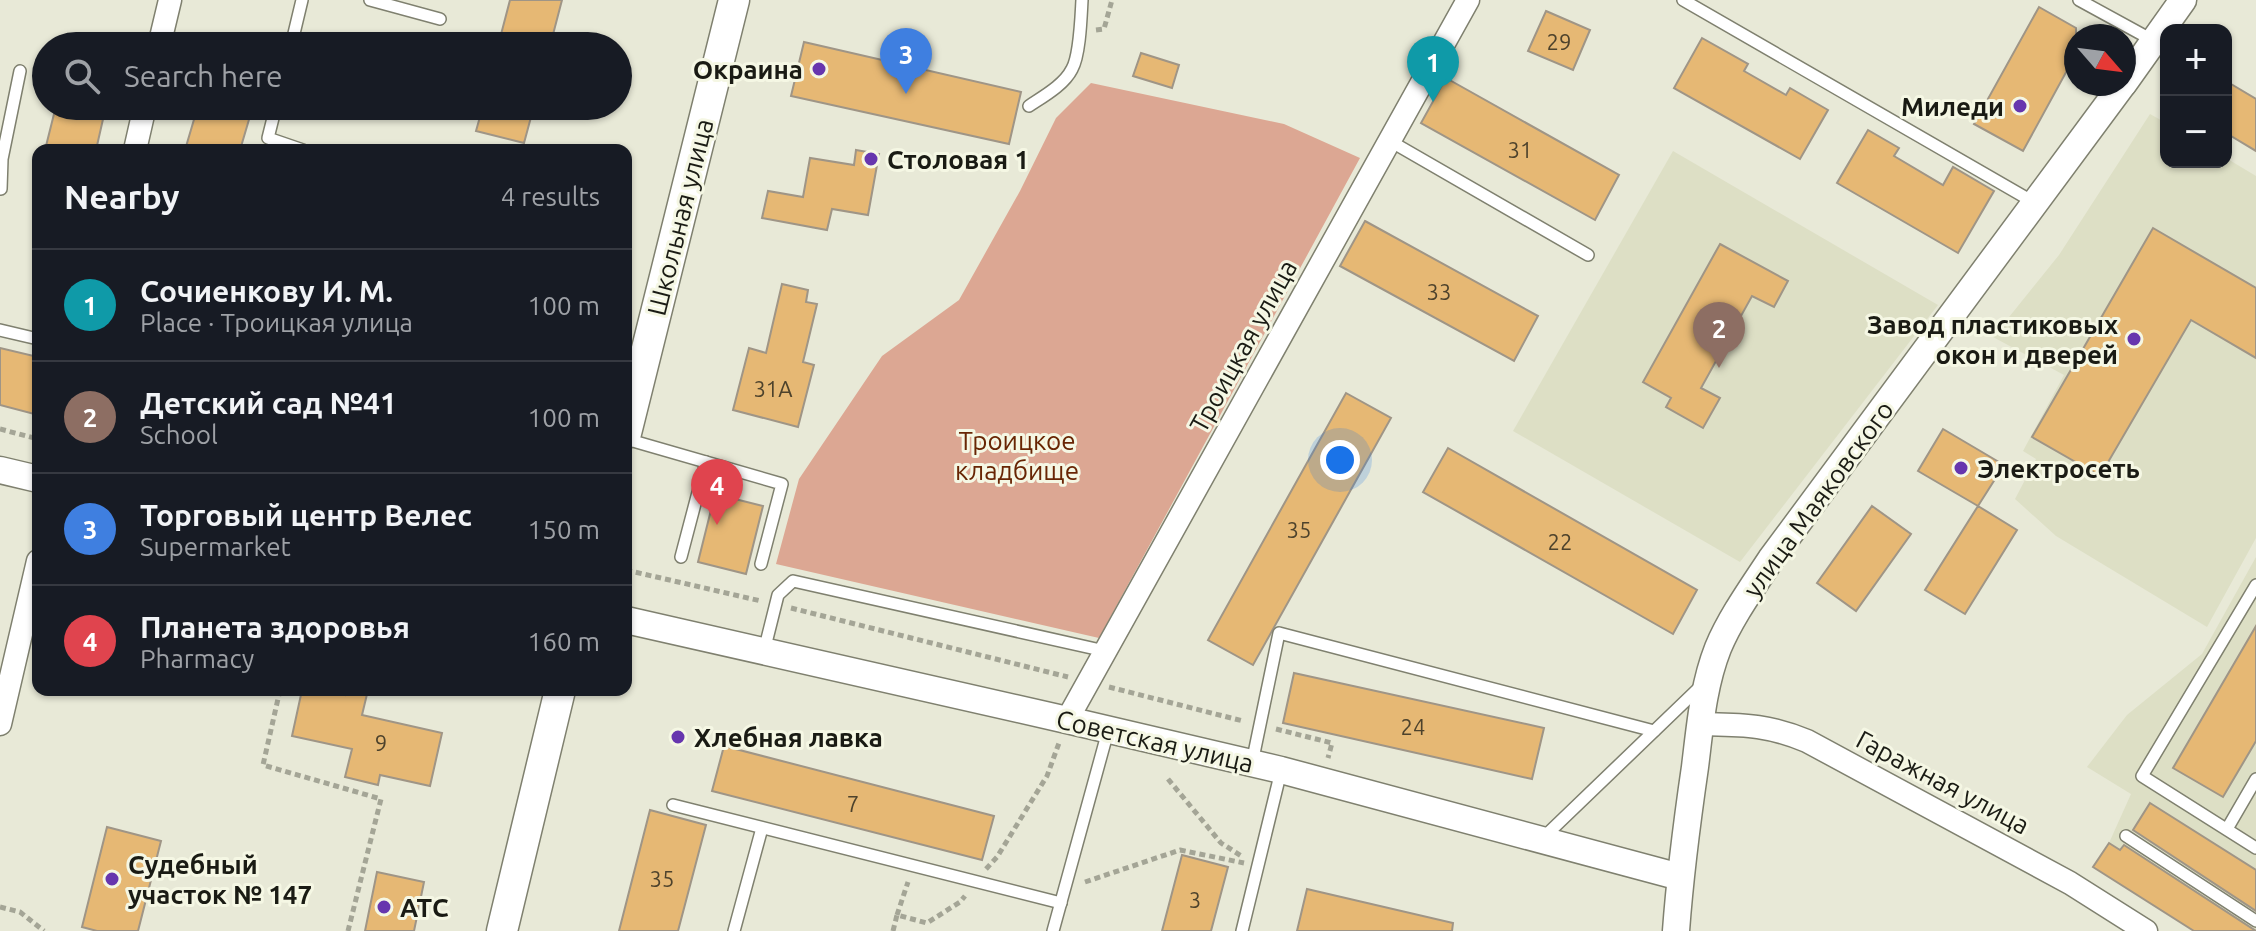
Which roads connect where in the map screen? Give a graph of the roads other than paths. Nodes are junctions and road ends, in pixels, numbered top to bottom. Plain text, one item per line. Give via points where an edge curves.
1 (170, 0) edge
2 (302, 0) edge
3 (370, 0) edge
4 (734, 0) edge
5 (1082, 0) edge
6 (1468, 0) edge
7 (1683, 0) edge
8 (2079, 0) edge
9 (2183, 0) edge
10 (440, 19) dead end
11 (162, 32) edge
12 (294, 32) edge
13 (2155, 41) junction
14 (2136, 67) edge
15 (20, 71) dead end
16 (2115, 96) edge
17 (1029, 106) dead end
18 (142, 120) edge
19 (272, 120) edge
20 (1390, 141) junction
21 (136, 144) edge
22 (286, 144) edge
23 (0, 190) edge
24 (2036, 203) junction
25 (1588, 255) dead end
26 (0, 330) edge
27 (32, 338) edge
28 (632, 409) edge
29 (632, 441) edge
30 (706, 462) junction
31 (0, 470) edge
32 (32, 478) edge
33 (681, 557) dead end
34 (761, 564) dead end
35 (2256, 585) edge
36 (32, 587) edge
37 (632, 621) edge
38 (764, 651) junction
39 (1105, 651) junction
40 (1707, 680) junction
41 (559, 696) edge
42 (1067, 720) junction
43 (0, 724) edge
44 (1700, 724) junction
45 (1108, 730) junction
46 (1654, 731) junction
47 (1251, 764) junction
48 (1281, 770) junction
49 (2256, 779) edge
50 (673, 805) dead end
51 (762, 828) junction
52 (2227, 829) junction
53 (2126, 836) dead end
54 (1542, 839) junction
55 (2256, 848) edge
56 (1680, 877) junction
57 (1061, 903) junction
58 (2256, 921) edge
59 (502, 931) edge
60 (734, 931) edge
61 (1053, 931) edge
62 (1242, 931) edge
63 (1676, 931) edge
64 (2146, 931) edge

1 - 11 street
2 - 12 lane
3 - 10 lane
4 - 28 main road, Школьная улица
5 - 17 lane via 1073,68
6 - 20 street, Троицкая улица
7 - 24 lane
8 - 13 lane
9 - 13 street, улица Маяковского
13 - 14 street, улица Маяковского
15 - 23 lane
16 - 24 street, улица Маяковского
18 - 21 street
19 - 22 lane via 268,138
20 - 25 lane
20 - 39 street, Троицкая улица
24 - 40 street, улица Маяковского via 1771,559 1733,620
26 - 27 lane
29 - 30 lane
30 - 33 lane
30 - 34 lane via 782,484
31 - 32 street
35 - 52 lane via 2142,776
36 - 43 street
37 - 38 street, Советская улица
38 - 39 lane via 778,595 793,581
38 - 42 street, Советская улица
39 - 42 street, Троицкая улица
40 - 44 street, улица Маяковского
40 - 46 lane
41 - 59 main road
42 - 45 street, Советская улица
44 - 56 street, улица Маяковского
44 - 64 street, Гаражная улица via 1759,726 1807,741 2070,883
45 - 47 street, Советская улица
45 - 57 lane
46 - 47 lane via 1279,633
46 - 54 lane
47 - 48 street, Советская улица
48 - 54 street, Советская улица
48 - 62 lane
49 - 52 lane
50 - 51 lane
51 - 57 lane
51 - 60 lane
52 - 55 lane
53 - 58 lane
54 - 56 street, Советская улица
56 - 63 street, улица Маяковского
57 - 61 lane

